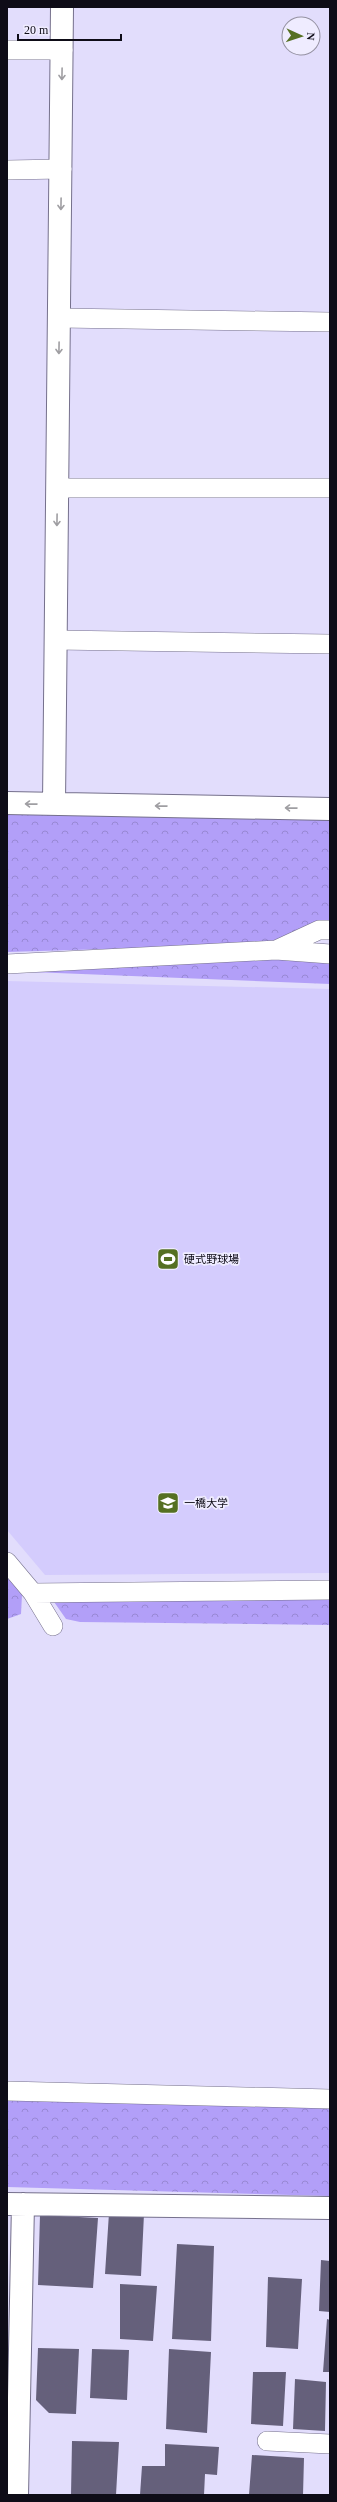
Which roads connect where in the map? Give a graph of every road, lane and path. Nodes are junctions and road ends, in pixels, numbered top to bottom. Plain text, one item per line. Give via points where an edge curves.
1 (62, 7) edge
2 (7, 50) edge
3 (63, 50) junction
4 (62, 169) junction
5 (7, 170) edge
6 (60, 318) junction
7 (330, 322) edge
8 (58, 488) junction
9 (330, 488) edge
10 (56, 640) junction
11 (330, 644) edge
12 (7, 803) edge
13 (54, 804) junction
14 (330, 809) edge
15 (330, 930) edge
16 (276, 950) junction
17 (330, 954) edge
18 (7, 964) edge
19 (7, 1562) edge
20 (330, 1590) edge
21 (33, 1593) junction
22 (53, 1626) dead end
23 (7, 2091) edge
24 (330, 2099) edge
25 (15, 2204) edge
26 (330, 2208) edge
27 (267, 2441) dead end
28 (330, 2444) edge
29 (17, 2495) edge

1 - 3 street
2 - 3 lane
3 -> 4 street
4 - 5 lane
4 -> 6 street
6 - 7 lane
6 -> 8 street
8 - 9 lane
8 -> 10 street
10 - 11 lane
10 - 13 street
13 -> 12 street
14 -> 13 street
15 - 16 lane via 319,930
16 - 17 lane
16 - 18 lane
19 - 21 lane
20 - 21 lane
21 - 22 lane
23 - 24 lane
25 - 26 street
25 - 29 street
27 - 28 lane

